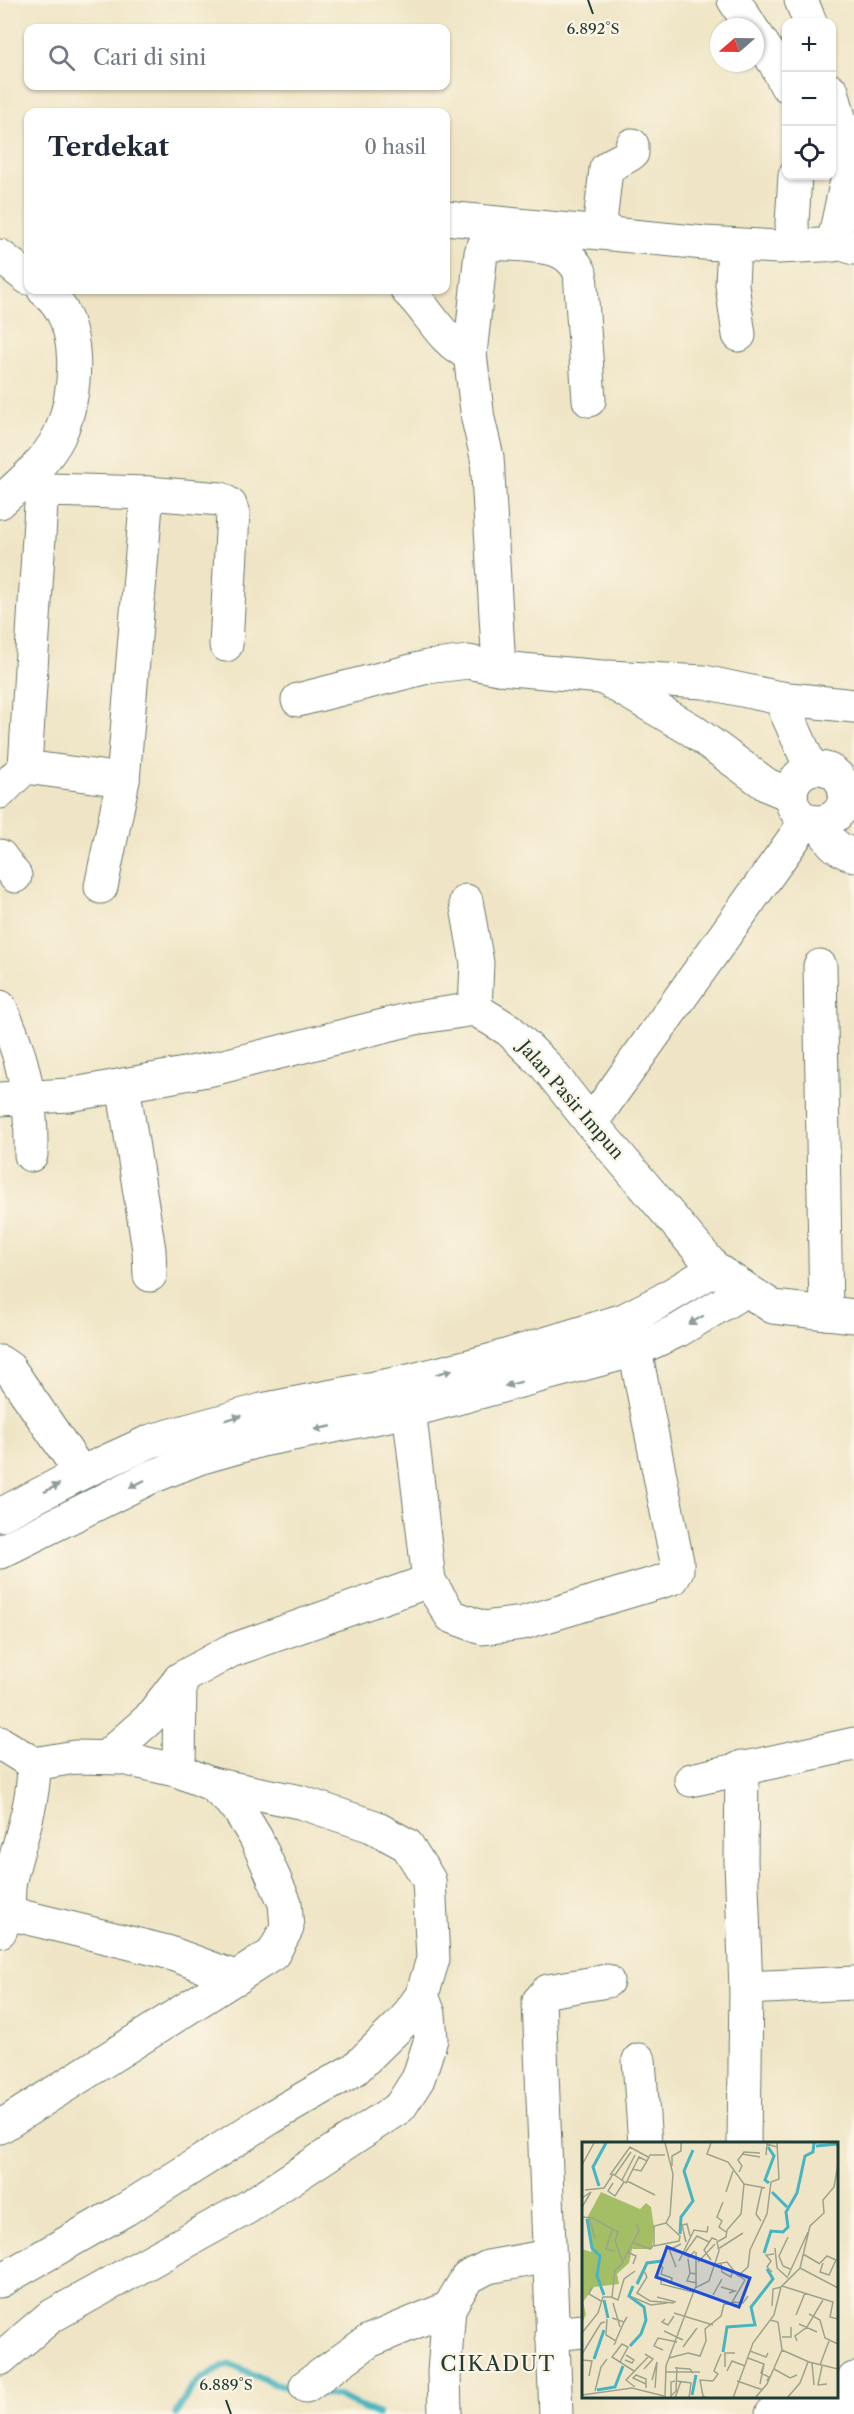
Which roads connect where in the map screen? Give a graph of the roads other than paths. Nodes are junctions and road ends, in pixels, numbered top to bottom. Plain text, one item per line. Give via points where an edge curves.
1 (734, 0) edge
2 (801, 0) edge
3 (745, 18) edge
4 (808, 18) edge
5 (764, 46) edge
6 (782, 78) edge
7 (836, 109) edge
8 (632, 145) dead end
9 (795, 180) edge
10 (450, 218) edge
11 (598, 232) junction
12 (734, 245) junction
13 (793, 246) junction
14 (844, 246) edge
15 (0, 256) edge
16 (24, 275) edge
17 (53, 294) edge
18 (410, 294) edge
19 (739, 335) dead end
20 (470, 354) junction
21 (589, 400) dead end
22 (147, 493) junction
23 (0, 502) edge
24 (226, 645) dead end
25 (499, 668) junction
26 (602, 677) junction
27 (780, 698) junction
28 (298, 700) dead end
29 (854, 706) edge
30 (25, 767) junction
31 (811, 768) junction
32 (123, 780) junction
33 (0, 792) edge
34 (806, 812) junction
35 (854, 855) edge
36 (101, 887) dead end
37 (465, 901) dead end
38 (820, 966) dead end
39 (0, 1007) edge
40 (475, 1008) junction
41 (123, 1085) junction
42 (15, 1098) edge
43 (591, 1123) junction
44 (30, 1155) dead end
45 (715, 1269) junction
46 (150, 1275) dead end
47 (746, 1290) junction
48 (840, 1315) edge
49 (624, 1320) junction
50 (635, 1350) junction
51 (0, 1362) edge
52 (407, 1397) junction
53 (81, 1473) junction
54 (0, 1515) edge
55 (0, 1552) edge
56 (429, 1581) junction
57 (180, 1679) junction
58 (0, 1743) edge
59 (854, 1744) edge
60 (106, 1757) junction
61 (34, 1764) junction
62 (742, 1767) junction
63 (179, 1771) junction
64 (691, 1780) dead end
65 (211, 1784) junction
66 (3, 1918) edge
67 (237, 1978) junction
68 (607, 1982) dead end
69 (854, 1983) edge
70 (746, 1988) junction
71 (422, 1995) junction
72 (639, 2060) dead end
73 (0, 2127) edge
74 (645, 2142) edge
75 (744, 2142) edge
76 (549, 2256) junction
77 (0, 2281) edge
78 (449, 2308) junction
79 (582, 2331) edge
80 (552, 2334) junction
81 (0, 2359) edge
82 (306, 2386) dead end
83 (830, 2399) edge
84 (445, 2414) edge
85 (556, 2414) edge
86 (772, 2414) edge

1 - 3 street
2 - 4 street
5 - 6 street
7 - 14 street via 849,155
8 - 11 street via 632,153 606,169
9 - 13 street
10 - 11 street
11 - 12 street
12 - 13 street
12 - 19 street via 732,285
13 - 14 street
15 - 16 street
17 - 23 street via 76,362 69,403 58,437 31,473
18 - 20 street via 449,341
20 - 21 street via 484,246 497,243 556,250 571,259 580,272
20 - 25 street via 487,457
22 - 24 street via 221,500 230,505 233,514
22 - 30 street via 50,490 44,497
22 - 32 street
25 - 26 street
25 - 28 street via 468,662 427,667
26 - 27 street via 704,682
26 - 34 street via 692,730
27 - 29 street
27 - 31 street
30 - 32 street
30 - 33 street
31 - 34 street via 800,773 793,783
31 - 34 street via 833,771 846,790 845,801 831,819
32 - 36 street
34 - 35 street via 836,849
34 - 43 street
37 - 40 street via 477,963
38 - 48 street
39 - 42 street via 13,1035
40 - 41 street via 415,1017 212,1069
40 - 43 street, Jalan Pasir Impun via 509,1030 545,1065
41 - 42 street via 69,1095
41 - 46 street
42 - 44 street
43 - 45 street, Jalan Pasir Impun
45 - 47 street, Jalan Pasir Impun
45 - 49 street
47 - 48 street, Jalan Pasir Impun via 773,1307
47 -> 50 street via 679,1330
49 - 50 street
52 -> 49 street via 489,1361
50 -> 52 street
50 - 56 street via 678,1562 673,1578 523,1623 483,1628 451,1616
51 - 53 street via 9,1368
53 -> 52 street via 162,1438 262,1410
52 -> 55 street via 198,1458
52 - 56 street
54 -> 53 street
56 - 57 street via 230,1650
57 - 60 street via 149,1719
57 - 63 street
58 - 61 street
59 - 62 street
60 - 61 street
60 - 63 street
61 - 66 street via 24,1832
62 - 64 street
62 - 70 street
63 - 65 street
65 - 67 street via 237,1807 256,1838 285,1903 287,1928 273,1954
65 - 71 street via 300,1802 372,1826 407,1845 429,1880 432,1959
66 - 67 street via 167,1952
67 - 73 street
68 - 76 street via 548,1991 539,2001
69 - 70 street
70 - 75 street
71 - 77 street via 404,2021 355,2068 126,2209
71 - 81 street via 429,2014 431,2039 418,2079 400,2107 248,2207 50,2317
72 - 74 street
76 - 78 street via 488,2267 468,2278
76 - 80 street
78 - 82 street via 369,2341
78 - 84 street
79 - 80 street
80 - 85 street
83 - 86 street

